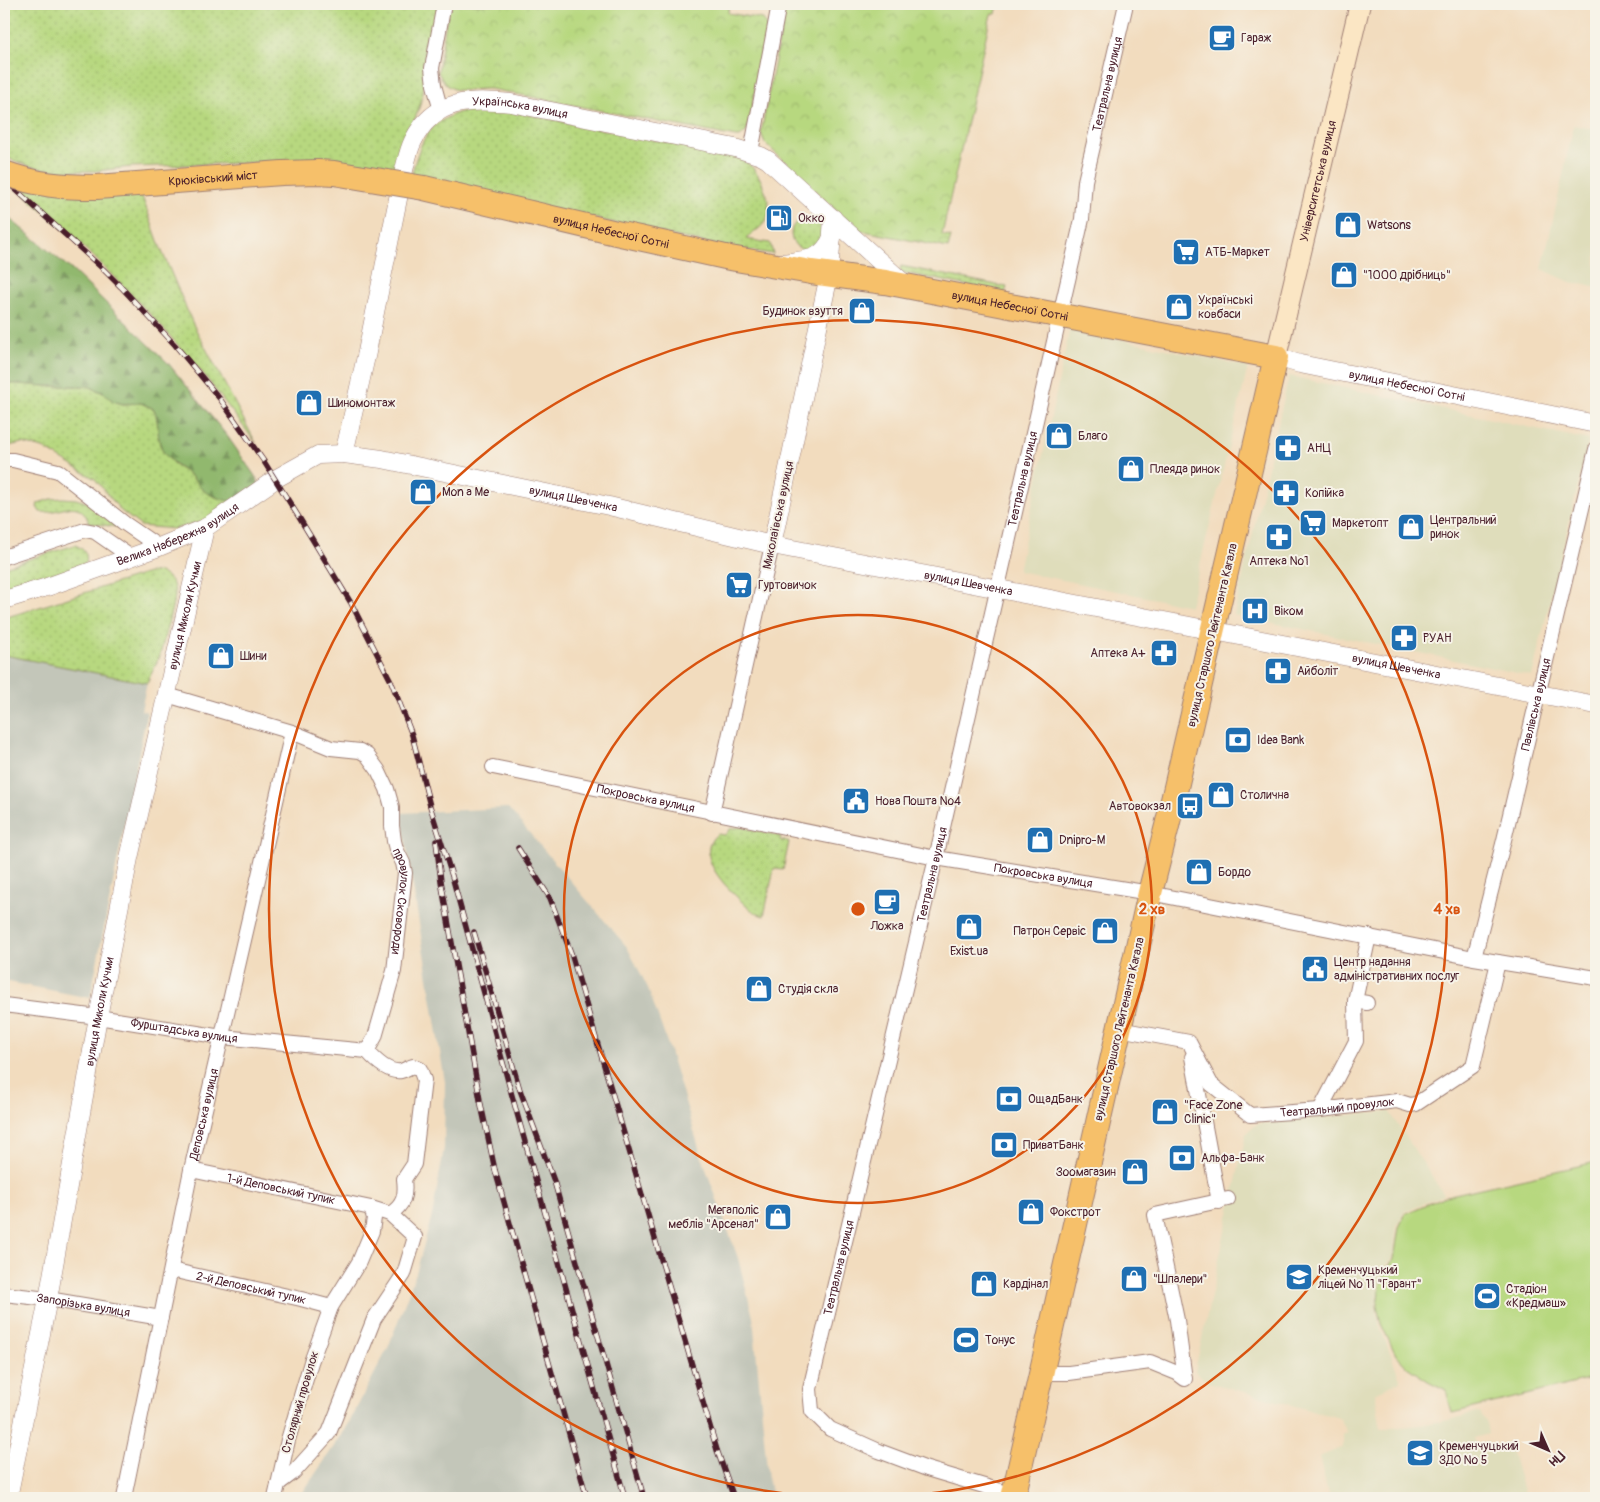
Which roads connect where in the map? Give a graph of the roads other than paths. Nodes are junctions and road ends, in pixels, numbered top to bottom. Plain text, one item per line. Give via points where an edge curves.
1 (444, 4) edge
2 (779, 4) edge
3 (1126, 4) edge
4 (1360, 4) edge
5 (441, 111) junction
6 (751, 152) junction
7 (4, 173) edge
8 (424, 188) joint
9 (833, 218) junction
10 (832, 238) junction
11 (770, 265) junction
12 (829, 274) junction
13 (908, 287) junction
14 (1059, 316) junction
15 (1276, 356) junction
16 (1596, 424) edge
17 (1596, 450) edge
18 (344, 454) junction
19 (4, 460) edge
20 (205, 528) junction
21 (772, 545) junction
22 (159, 547) junction
23 (4, 557) edge
24 (131, 557) junction
25 (996, 588) junction
26 (4, 600) edge
27 (1212, 631) junction
28 (1539, 693) junction
29 (167, 695) junction
30 (1596, 705) edge
31 (292, 732) junction
32 (493, 767) dead end
33 (712, 813) junction
34 (936, 858) junction
35 (1150, 893) junction
36 (1369, 936) junction
37 (1474, 958) junction
38 (1498, 962) junction
39 (1596, 978) edge
40 (4, 1004) edge
41 (98, 1018) junction
42 (1119, 1029) junction
43 (222, 1038) junction
44 (1189, 1042) junction
45 (367, 1051) junction
46 (1320, 1110) junction
47 (191, 1170) junction
48 (371, 1208) junction
49 (390, 1214) junction
50 (171, 1270) junction
51 (4, 1294) edge
52 (48, 1299) junction
53 (331, 1307) junction
54 (161, 1318) junction
55 (1042, 1372) junction
56 (278, 1484) junction
57 (1014, 1497) edge
58 (8, 1498) edge
59 (124, 1498) edge
60 (275, 1498) edge

1 - 5 street via 432,68
2 - 6 street
3 - 14 street, Театральна вулиця via 1085,181 1082,219
4 - 15 main road, Університетська вулиця
5 - 6 street, Українська вулиця via 470,101 511,103
5 - 18 street, Українська вулиця via 429,120 414,140 402,174
6 - 9 street, Українська вулиця via 768,160
7 - 8 highway, Крюківський міст, bridge via 55,186 97,187 318,172
8 - 11 highway, вулиця Небесної Сотні via 616,234
9 - 10 street, Миколаївська вулиця
9 - 13 street, Українська вулиця
10 - 11 street via 826,249 815,257
10 - 12 street, Миколаївська вулиця
11 - 12 highway, вулиця Небесної Сотні
12 - 13 highway, вулиця Небесної Сотні
12 - 21 street, Миколаївська вулиця
13 - 14 highway, вулиця Небесної Сотні
14 - 15 highway, вулиця Небесної Сотні
14 - 25 street, Театральна вулиця
15 - 16 street, вулиця Небесної Сотні via 1300,364
15 - 27 highway, вулиця Старшого Лейтенанта Кагала
17 - 28 street, Павлівська вулиця
18 - 20 street, Велика Набережна вулиця via 318,455 277,478
18 - 21 street, вулиця Шевченка via 600,504
19 - 22 street via 58,471 124,524
20 - 22 street, Велика Набережна вулиця
20 - 29 street, вулиця Миколи Кучми
21 - 25 street, вулиця Шевченка
21 - 33 street, Миколаївська вулиця
22 - 24 street, Велика Набережна вулиця
23 - 24 street via 85,530 95,532
24 - 26 street, Велика Набережна вулиця
25 - 27 street, вулиця Шевченка
25 - 34 street, Театральна вулиця
27 - 28 street, вулиця Шевченка
27 - 35 highway, вулиця Старшого Лейтенанта Кагала
28 - 30 street, вулиця Шевченка
28 - 37 street, Павлівська вулиця
29 - 31 street, провулок Сковороди
29 - 41 street, вулиця Миколи Кучми via 129,858
31 - 43 street, Деповська вулиця
31 - 45 street, провулок Сковороди via 332,748 368,755 387,789 392,807 394,841 405,873 402,908 394,971 375,1037
32 - 33 street, Покровська вулиця
33 - 34 street, Покровська вулиця
34 - 35 street, Покровська вулиця
34 - 57 street, Театральна вулиця via 810,1389 812,1411 830,1429 879,1451
35 - 36 street, Покровська вулиця
35 - 42 highway, вулиця Старшого Лейтенанта Кагала
36 - 37 street, Покровська вулиця
36 - 46 street via 1356,1041
37 - 38 street, Покровська вулиця
38 - 39 street, Покровська вулиця
38 - 46 street, Театральний провулок via 1473,1066 1416,1104 1396,1101
40 - 41 street, Фурштадська вулиця
41 - 43 street, Фурштадська вулиця
41 - 52 street, вулиця Миколи Кучми
42 - 44 street
42 - 55 highway, вулиця Старшого Лейтенанта Кагала
43 - 45 street, Фурштадська вулиця
43 - 47 street, Деповська вулиця
44 - 46 street, Театральний провулок via 1211,1084 1250,1115
44 - 55 street via 1223,1200 1155,1214 1177,1320 1185,1379 1150,1362 1069,1373
45 - 49 street via 389,1068 400,1071 412,1066 420,1069 424,1080 414,1164 404,1179 404,1201
47 - 48 street, 1-й Деповський тупик
47 - 50 street, Деповська вулиця
48 - 49 street
48 - 53 street via 374,1218 372,1231 359,1262
49 - 56 street via 415,1237 404,1274 374,1319 329,1433 294,1472
50 - 53 street, 2-й Деповський тупик
50 - 54 street, Деповська вулиця
51 - 52 street, Запорізька вулиця
52 - 54 street, Запорізька вулиця
52 - 58 street, вулиця Миколи Кучми
53 - 56 street, Столярний провулок via 311,1362
54 - 59 street, Деповська вулиця
55 - 57 highway, вулиця Старшого Лейтенанта Кагала
56 - 60 street, Столярний провулок

